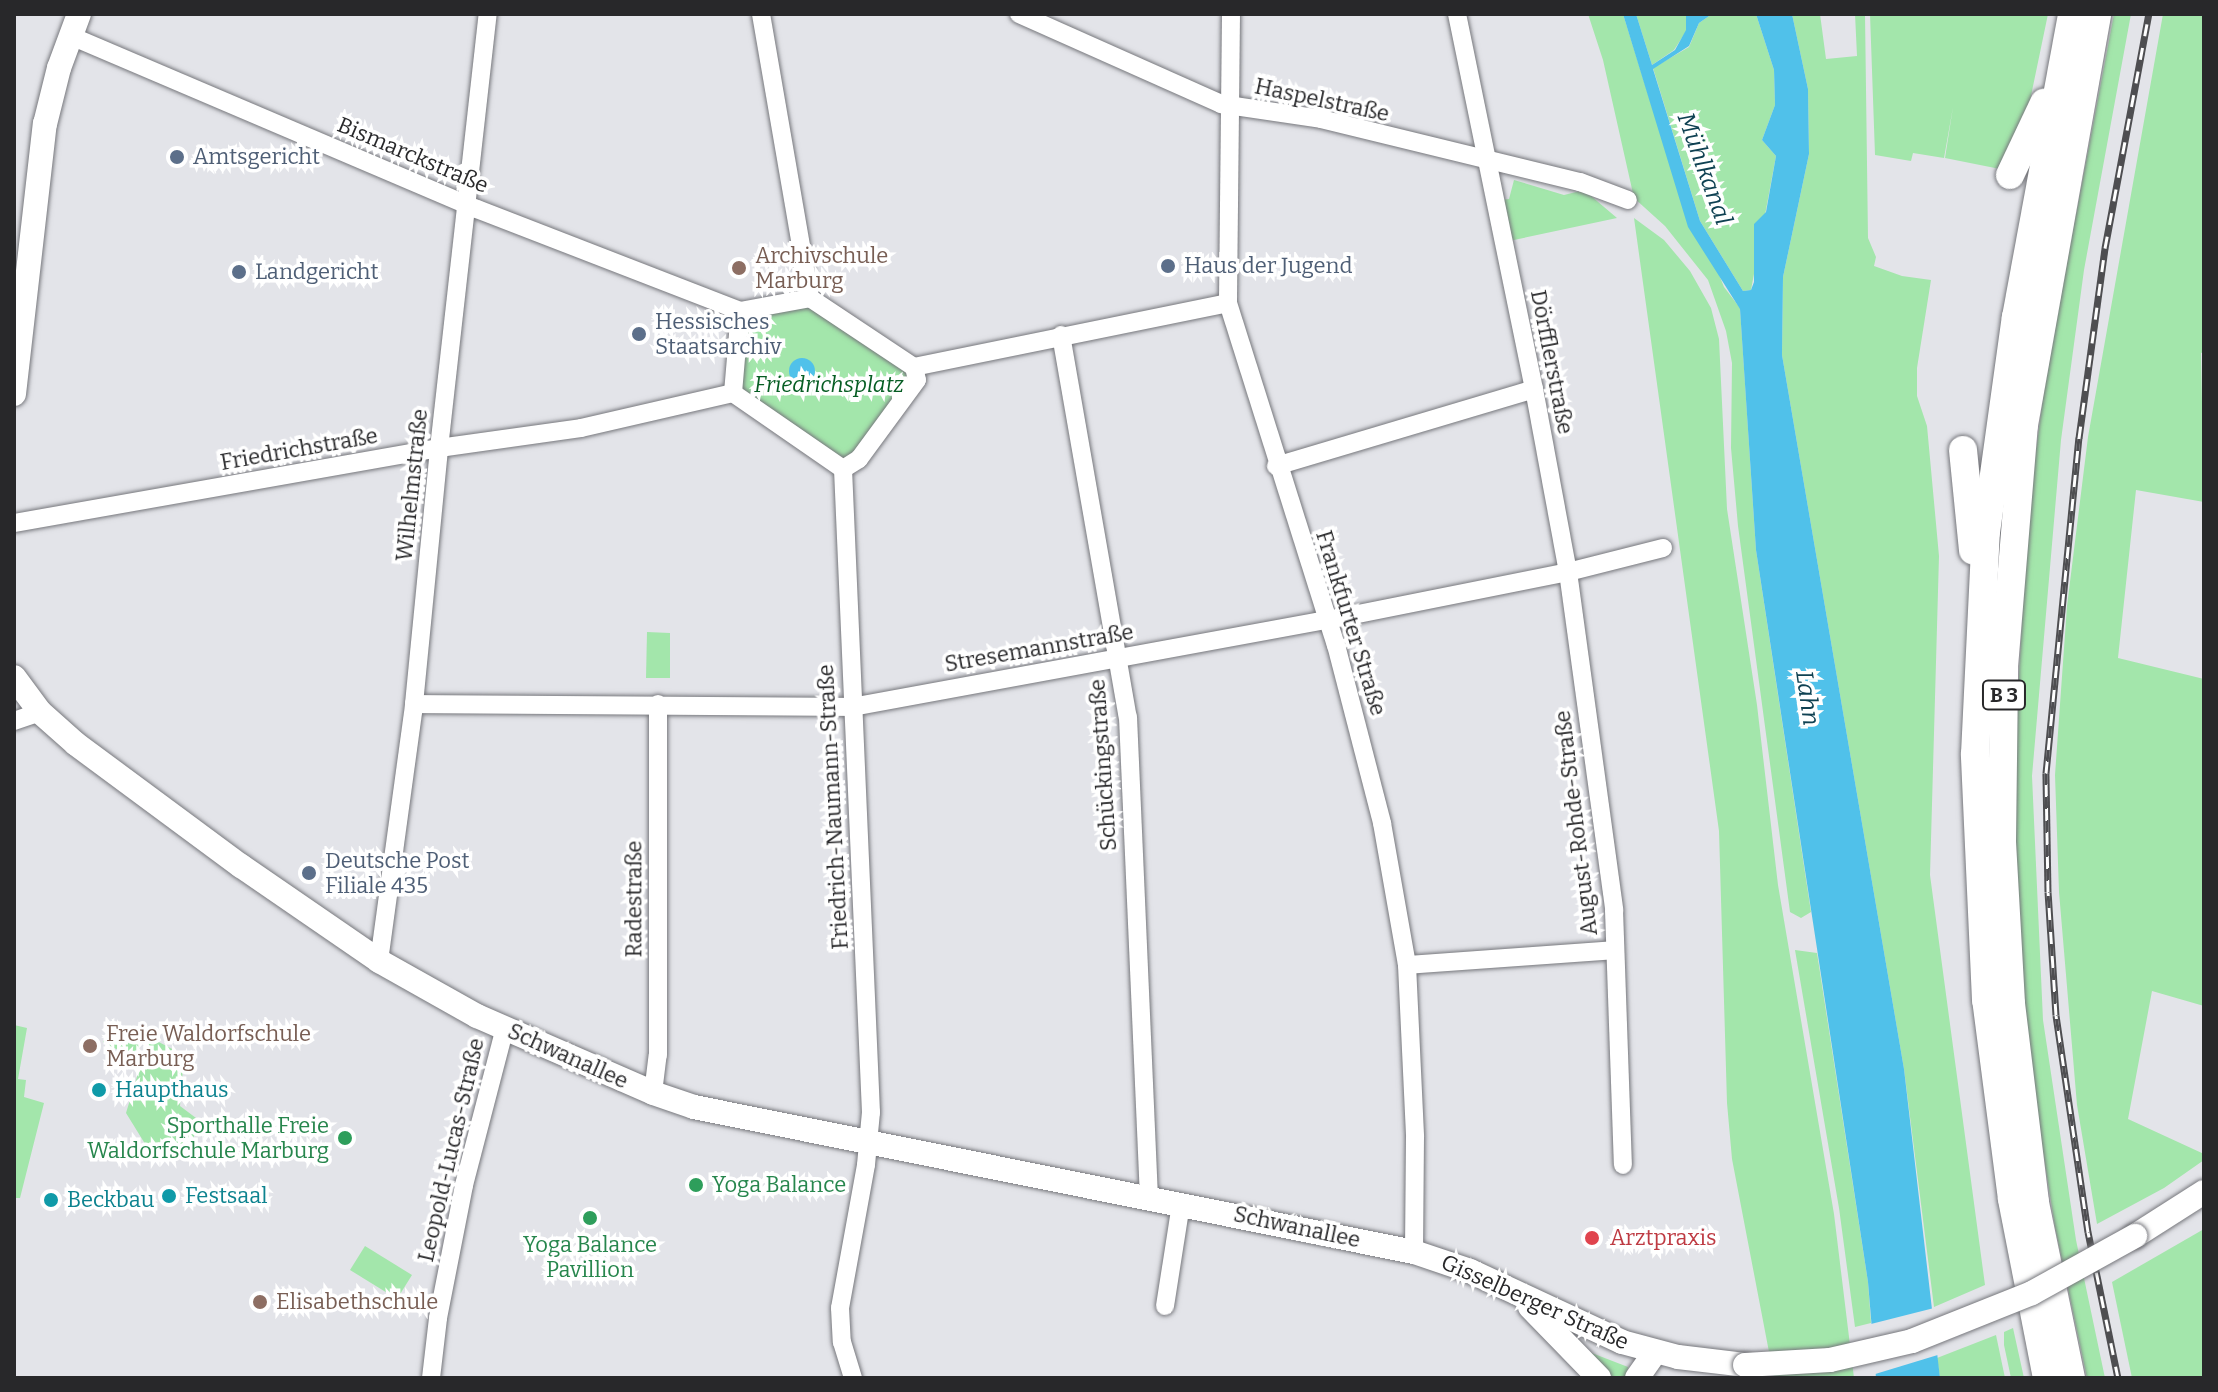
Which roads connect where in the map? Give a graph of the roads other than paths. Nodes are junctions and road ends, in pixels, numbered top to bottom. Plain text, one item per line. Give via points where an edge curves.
1 (488, 14) edge
2 (761, 14) edge
3 (1019, 14) edge
4 (1231, 14) edge
5 (1457, 14) edge
6 (2072, 14) edge
7 (2097, 14) edge
8 (75, 25) edge
9 (2062, 66) junction
10 (1231, 106) junction
11 (1487, 162) junction
12 (2010, 175) dead end
13 (1628, 200) dead end
14 (469, 205) junction
15 (810, 298) junction
16 (1228, 303) junction
17 (740, 311) junction
18 (1061, 335) junction
19 (914, 367) junction
20 (1534, 389) junction
21 (733, 393) junction
22 (14, 394) edge
23 (439, 448) junction
24 (1963, 450) dead end
25 (1276, 466) junction
26 (843, 469) junction
27 (14, 523) edge
28 (1663, 548) dead end
29 (1568, 572) junction
30 (1328, 620) junction
31 (1980, 623) junction
32 (1119, 657) junction
33 (14, 677) edge
34 (414, 704) junction
35 (658, 704) junction
36 (852, 707) junction
37 (40, 712) junction
38 (14, 721) edge
39 (1614, 950) junction
40 (387, 965) junction
41 (1407, 965) junction
42 (505, 1028) junction
43 (653, 1093) junction
44 (869, 1142) junction
45 (1623, 1165) dead end
46 (2204, 1192) edge
47 (1149, 1197) junction
48 (1181, 1204) junction
49 (1414, 1252) junction
50 (1518, 1294) junction
51 (1165, 1306) dead end
52 (1655, 1352) junction
53 (1717, 1364) junction
54 (431, 1378) edge
55 (853, 1378) edge
56 (1599, 1378) edge
57 (1637, 1378) edge
58 (1657, 1378) edge
59 (1693, 1378) edge
60 (2047, 1378) edge
61 (2071, 1378) edge

1 - 14 street, Wilhelmstraße
2 - 15 street
3 - 10 street, Haspelstraße via 1186,91
4 - 10 street, Frankfurter Straße
5 - 11 street, Dörfflerstraße
6 - 9 highway, B 3
7 - 61 highway, B 3 via 2024,425 2004,667 2002,841 2011,1003 2035,1202
8 - 14 street, Bismarckstraße
8 - 22 main road via 45,124
9 - 12 highway
9 - 31 highway, B 3 via 2016,317 1986,532
10 - 11 street, Haspelstraße via 1321,119
10 - 16 street, Frankfurter Straße
11 - 13 street, Haspelstraße via 1580,182
11 - 20 street, Dörfflerstraße
14 - 17 street, Bismarckstraße
14 - 23 street, Wilhelmstraße
15 - 17 street
15 - 19 street
16 - 18 street
16 - 25 street, Frankfurter Straße
17 - 21 street
18 - 19 street
18 - 32 street, Schückingstraße
19 - 26 street via 917,380 859,459
20 - 25 street
20 - 29 street, Dörfflerstraße
21 - 23 street, Friedrichstraße via 581,428
21 - 26 street
23 - 27 street, Friedrichstraße
23 - 34 street, Wilhelmstraße
24 - 31 highway
25 - 30 street, Frankfurter Straße
26 - 36 street, Friedrich-Naumann-Straße
28 - 29 street, Stresemannstraße
29 - 30 street, Stresemannstraße
29 - 39 street, August-Rohde-Straße via 1614,910
30 - 32 street, Stresemannstraße
30 - 41 street, Frankfurter Straße via 1382,823
31 - 60 highway, B 3 via 1975,754 1986,1000 2012,1199
32 - 36 street, Stresemannstraße
32 - 47 street, Schückingstraße via 1128,717
33 - 37 main road, Schwanallee
34 - 35 street, Stresemannstraße
34 - 40 street, Wilhelmstraße
35 - 36 street, Stresemannstraße
35 - 43 street, Radestraße via 658,1055
36 - 44 street, Friedrich-Naumann-Straße
37 - 38 street
37 - 40 main road, Schwanallee via 168,813
39 - 41 street
39 - 45 street, August-Rohde-Straße
40 - 42 main road, Schwanallee
41 - 49 street, Frankfurter Straße
42 - 43 main road, Schwanallee
42 - 54 street, Leopold-Lucas-Straße via 464,1185
43 - 44 main road, Schwanallee
44 - 47 main road, Schwanallee
44 - 55 street, Friedrich-Naumann-Straße via 840,1308 842,1342
46 - 53 main road, Gisselberger Straße, bridge via 2032,1293 1912,1341 1830,1360
47 - 48 main road, Schwanallee
48 - 49 main road, Schwanallee
48 - 51 street
49 - 50 main road, Gisselberger Straße
50 - 52 main road, Gisselberger Straße via 1598,1333
50 - 56 main road
52 - 53 main road, Gisselberger Straße
52 - 57 main road, Gisselberger Straße
52 - 58 main road, Gisselberger Straße
53 - 59 main road

